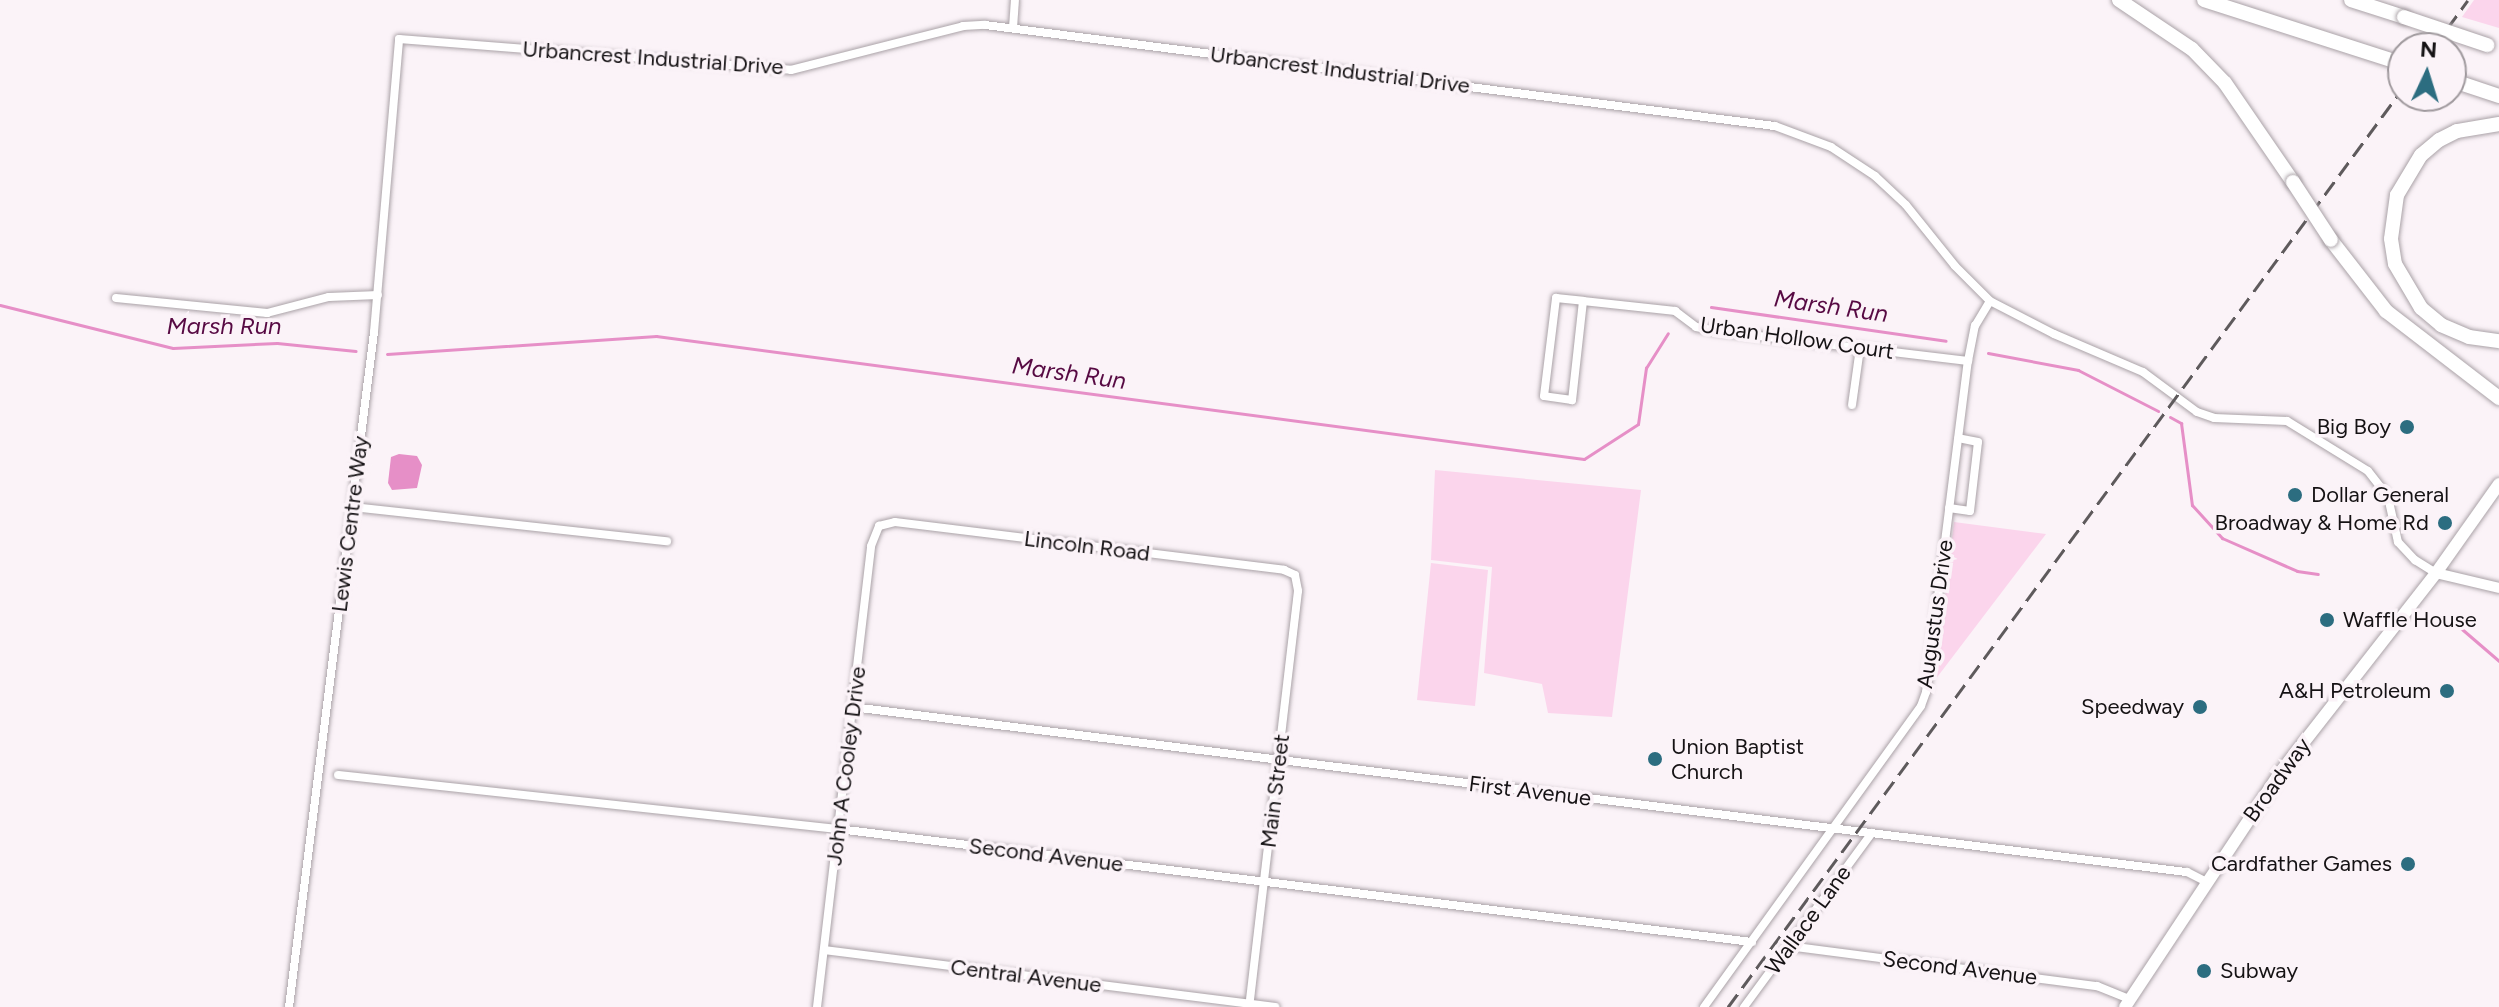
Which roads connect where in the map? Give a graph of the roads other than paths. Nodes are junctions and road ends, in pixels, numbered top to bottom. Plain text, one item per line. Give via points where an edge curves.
1 (1015, 0) edge
2 (2119, 0) edge
3 (2204, 0) edge
4 (2351, 0) edge
5 (1013, 28) junction
6 (399, 39) joint
7 (2493, 47) edge
8 (2387, 59) edge
9 (2467, 86) edge
10 (2499, 96) edge
11 (2499, 124) edge
12 (378, 295) junction
13 (116, 298) dead end
14 (1583, 301) junction
15 (1990, 301) junction
16 (2499, 341) edge
17 (1860, 348) junction
18 (1968, 361) junction
19 (2499, 398) edge
20 (1852, 405) dead end
21 (1958, 438) junction
22 (2499, 484) edge
23 (352, 507) junction
24 (1949, 508) junction
25 (879, 526) joint
26 (667, 541) dead end
27 (2436, 573) junction
28 (1295, 575) joint
29 (2499, 588) edge
30 (852, 707) junction
31 (1278, 760) junction
32 (338, 775) dead end
33 (838, 829) junction
34 (1831, 829) junction
35 (1872, 833) junction
36 (1264, 882) junction
37 (2207, 882) junction
38 (1752, 942) junction
39 (1788, 946) junction
40 (824, 950) junction
41 (2127, 1003) edge
42 (1249, 1005) edge
43 (289, 1007) edge
44 (817, 1007) edge
45 (1275, 1007) edge
46 (1704, 1007) edge
47 (1744, 1007) edge

1 - 5 street
2 - 19 highway, bridge via 2192,49 2225,83 2386,311
3 - 8 highway
4 - 7 highway, bridge
5 - 6 street, Urbancrest Industrial Drive via 963,26 791,70
5 - 15 street, Urbancrest Industrial Drive via 1764,123 1831,147 1875,176
6 - 12 street, Lewis Centre Way
9 - 10 highway
11 - 16 highway via 2457,131 2421,155 2397,195 2391,239 2395,264 2421,308 2441,325 2469,337
12 - 13 street via 329,297 267,313
12 - 23 street, Lewis Centre Way
14 - 14 street, Urban Hollow Court via 1556,298 1544,396 1572,400
14 - 17 street, Urban Hollow Court via 1675,311 1696,327 1717,331
15 - 18 street, Augustus Drive via 1975,326
15 - 27 street, Urbancrest Industrial Drive via 2135,368 2214,418 2287,421 2368,471 2388,497 2398,542
17 - 18 street, Urban Hollow Court
17 - 20 street
18 - 21 street, Augustus Drive
21 - 24 street, Augustus Drive
21 - 24 street via 1978,442 1970,511
22 - 27 main road, Broadway
23 - 26 street
23 - 43 street, Lewis Centre Way
24 - 34 street, Augustus Drive via 1921,706
25 - 28 street, Lincoln Road via 895,522
25 - 30 street, John A Cooley Drive via 871,546
27 - 29 street
27 - 37 main road, Broadway via 2279,774
28 - 31 street, Main Street via 1298,591
30 - 31 street, First Avenue
30 - 33 street, John A Cooley Drive
31 - 34 street, First Avenue
31 - 36 street, Main Street
32 - 33 street, Second Avenue
33 - 36 street, Second Avenue
33 - 40 street, John A Cooley Drive
34 - 35 street, First Avenue
34 - 38 street, Augustus Drive
35 - 37 street, First Avenue via 2187,872
35 - 39 street, Wallace Lane
36 - 38 street, Second Avenue
36 - 42 street, Main Street
37 - 41 main road, Broadway
38 - 46 street, Augustus Drive
39 - 41 street, Second Avenue via 2097,986
39 - 47 street, Wallace Lane
40 - 42 street, Central Avenue
40 - 44 street, John A Cooley Drive
42 - 45 street, Central Avenue

